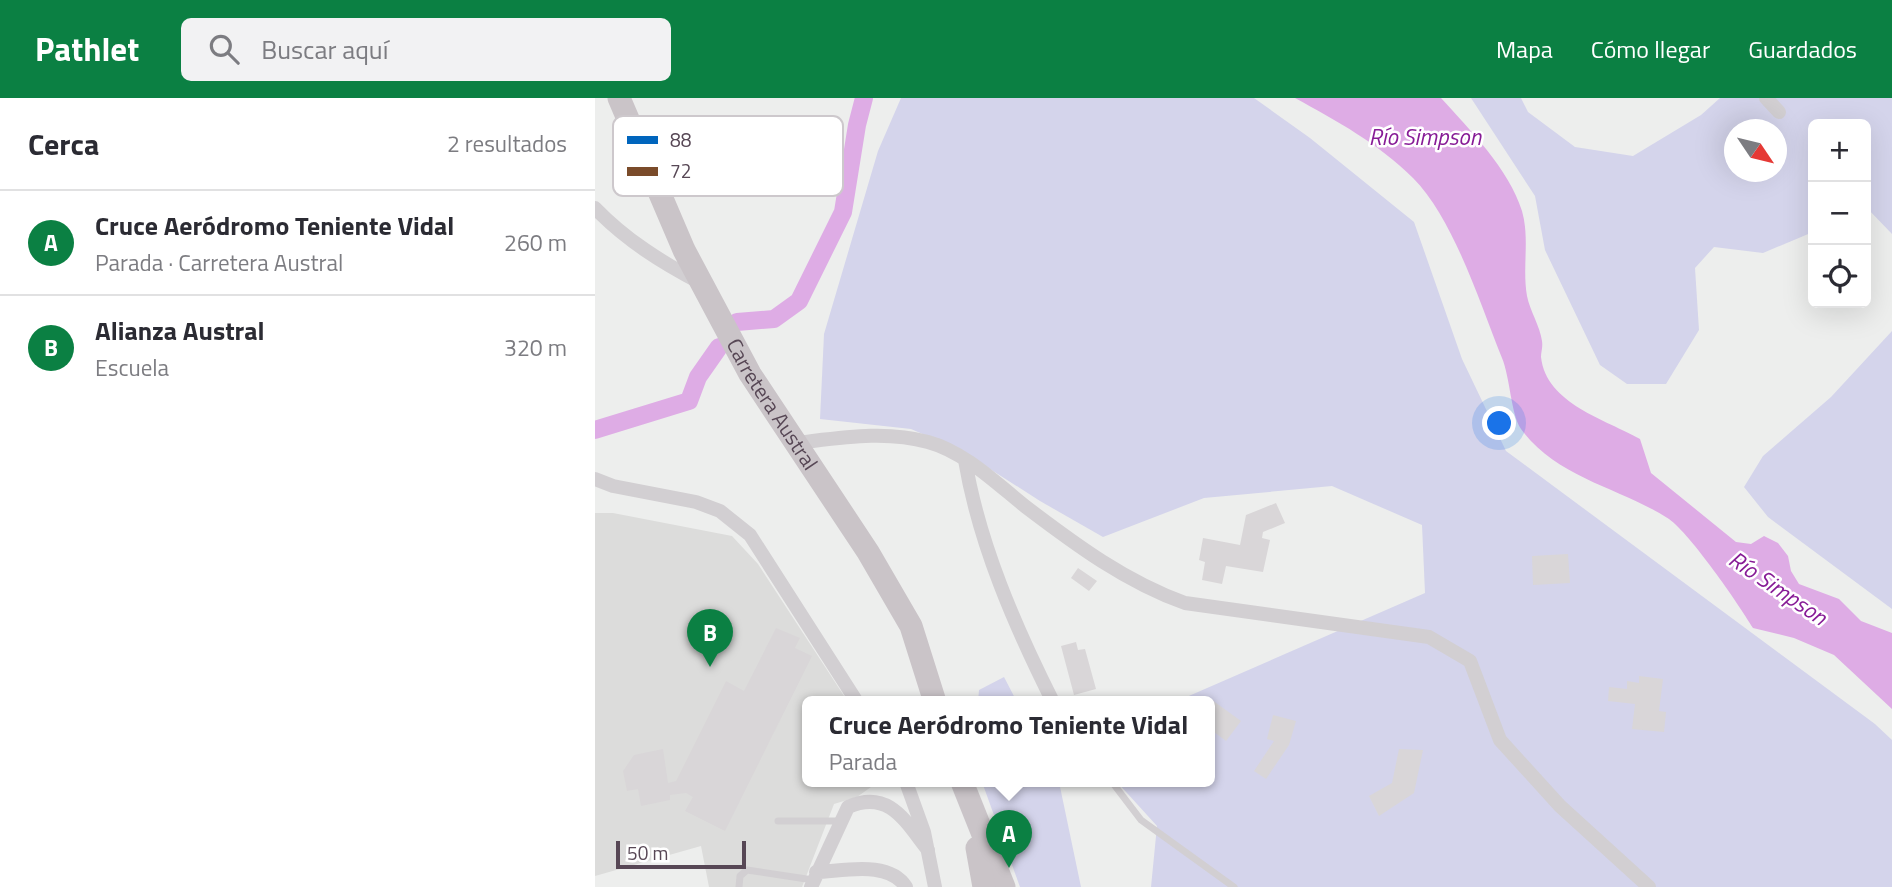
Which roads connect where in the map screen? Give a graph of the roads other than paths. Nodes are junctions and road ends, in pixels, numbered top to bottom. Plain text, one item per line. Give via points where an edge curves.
1 (619, 98) edge
2 (1766, 98) edge
3 (1779, 112) dead end
4 (627, 116) edge
5 (661, 196) edge
6 (595, 208) edge
7 (702, 284) junction
8 (796, 443) junction
9 (965, 460) junction
10 (595, 479) edge
11 (853, 696) edge
12 (933, 696) edge
13 (1050, 696) edge
14 (908, 787) edge
15 (964, 787) edge
16 (1116, 787) edge
17 (970, 807) junction
18 (778, 821) dead end
19 (842, 821) junction
20 (927, 850) junction
21 (813, 879) edge
22 (739, 887) edge
23 (906, 887) edge
24 (935, 887) edge
25 (985, 887) edge
26 (1004, 887) edge
27 (1234, 887) edge
28 (1649, 887) edge

1 - 4 highway, Carretera Austral
2 - 3 street
5 - 7 highway, Carretera Austral
6 - 7 street via 661,262
7 - 8 highway, Carretera Austral via 750,374
8 - 9 street via 869,435 929,442
8 - 12 highway, Carretera Austral via 911,626
9 - 13 street via 972,503 1012,613
9 - 28 street via 1069,540 1147,589 1185,603 1429,637 1471,661 1500,740 1560,806
10 - 11 street via 696,502 720,511 750,535
14 - 20 street
15 - 17 highway
16 - 27 lane via 1141,820
17 - 25 highway
17 - 26 highway
18 - 19 lane
19 - 20 street via 848,807 866,799 888,804
19 - 21 street
20 - 24 street
21 - 22 lane via 747,870 740,876
21 - 23 street via 881,870 893,873

